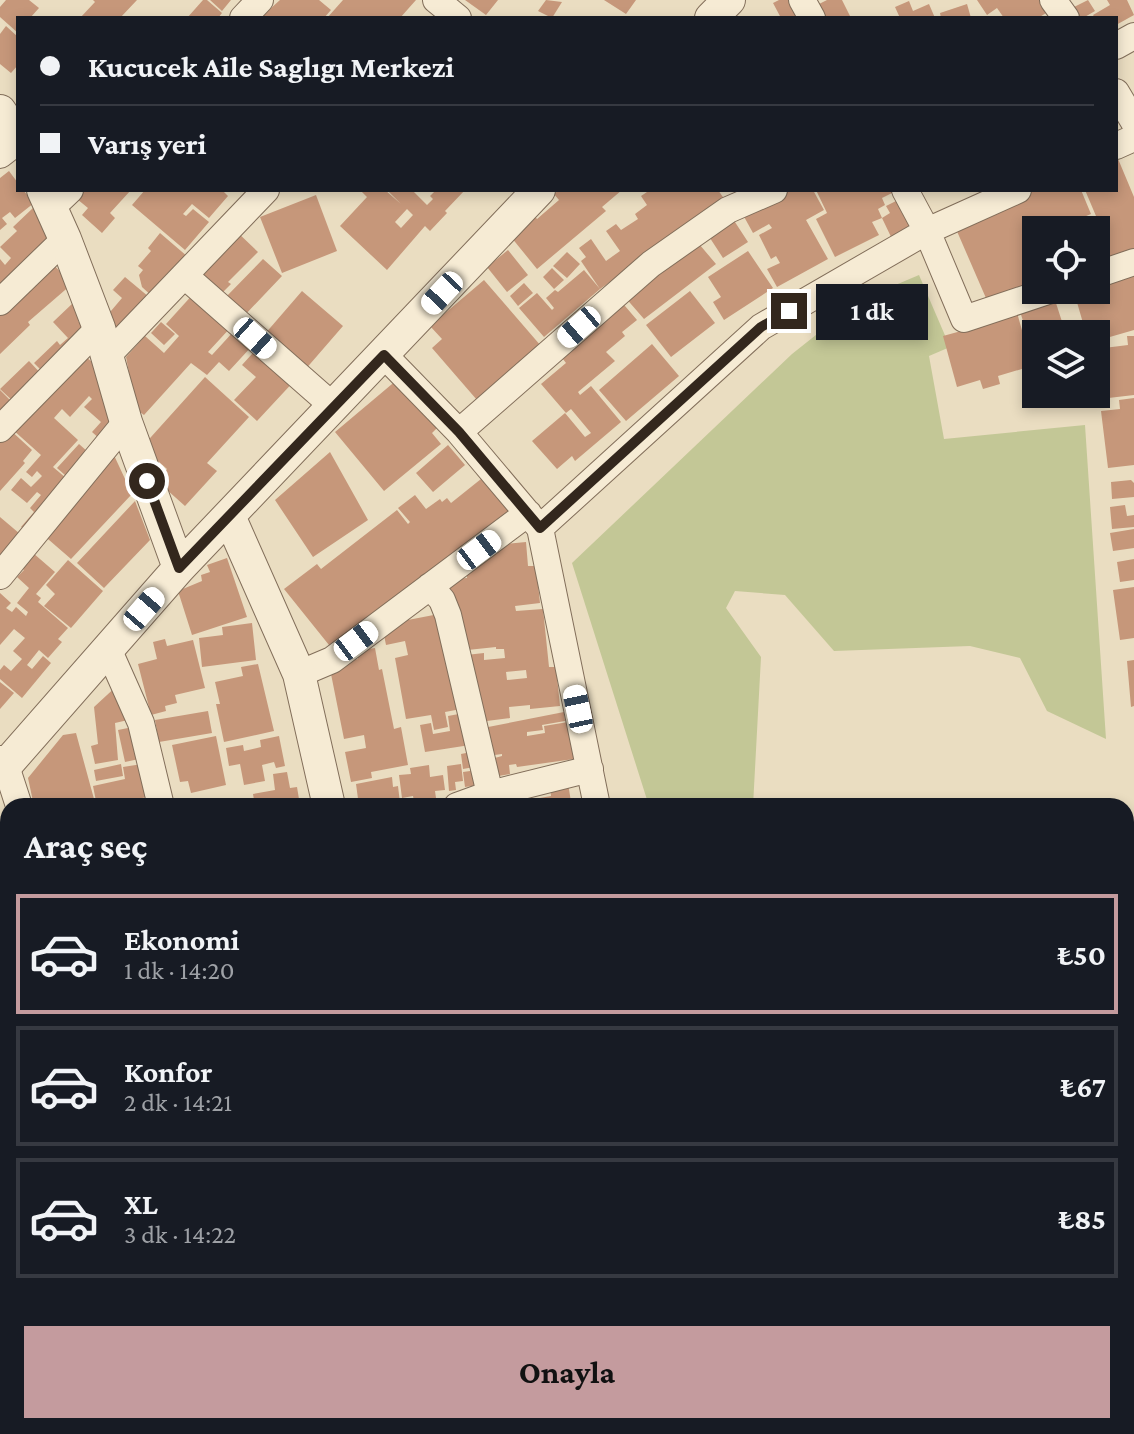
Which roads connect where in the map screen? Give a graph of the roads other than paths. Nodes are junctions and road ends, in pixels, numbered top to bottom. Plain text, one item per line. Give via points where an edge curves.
1 (260, 0) edge
2 (729, 0) edge
3 (245, 16) edge
4 (713, 16) edge
5 (1118, 95) edge
6 (0, 111) edge
7 (1134, 122) edge
8 (16, 137) edge
9 (16, 142) edge
10 (0, 155) edge
11 (264, 192) edge
12 (537, 192) edge
13 (769, 192) edge
14 (906, 192) edge
15 (1014, 192) edge
16 (55, 196) edge
17 (927, 231) junction
18 (65, 239) junction
19 (1134, 262) edge
20 (1110, 270) edge
21 (185, 276) junction
22 (1022, 300) edge
23 (0, 302) edge
24 (103, 342) junction
25 (384, 355) junction
26 (333, 406) junction
27 (126, 422) junction
28 (0, 429) edge
29 (459, 432) junction
30 (229, 516) junction
31 (534, 521) junction
32 (179, 568) junction
33 (0, 576) edge
34 (430, 586) junction
35 (109, 651) junction
36 (299, 674) junction
37 (2, 766) edge
38 (590, 769) junction
39 (490, 794) junction
40 (16, 798) edge
41 (159, 798) edge
42 (327, 798) edge
43 (479, 798) edge
44 (595, 798) edge

1 - 3 street
2 - 4 street
5 - 7 street
6 - 8 street
9 - 10 street
11 - 21 street
12 - 25 street
13 - 29 street via 728,210 651,264
14 - 17 street
15 - 17 street
16 - 18 street
17 - 22 street via 964,319
17 - 31 street via 761,327
18 - 23 street
18 - 24 street
19 - 20 street
21 - 24 street
21 - 26 street
24 - 27 street
24 - 28 street
25 - 26 street
25 - 29 street
26 - 30 street
27 - 32 street
27 - 33 street
29 - 31 street
30 - 32 street
30 - 36 street
31 - 34 street
31 - 38 street
32 - 35 street
34 - 36 street via 332,660
34 - 39 street via 448,615
35 - 37 street
35 - 41 street via 141,723
36 - 42 street
37 - 40 street
38 - 39 street
38 - 44 street
39 - 43 street

